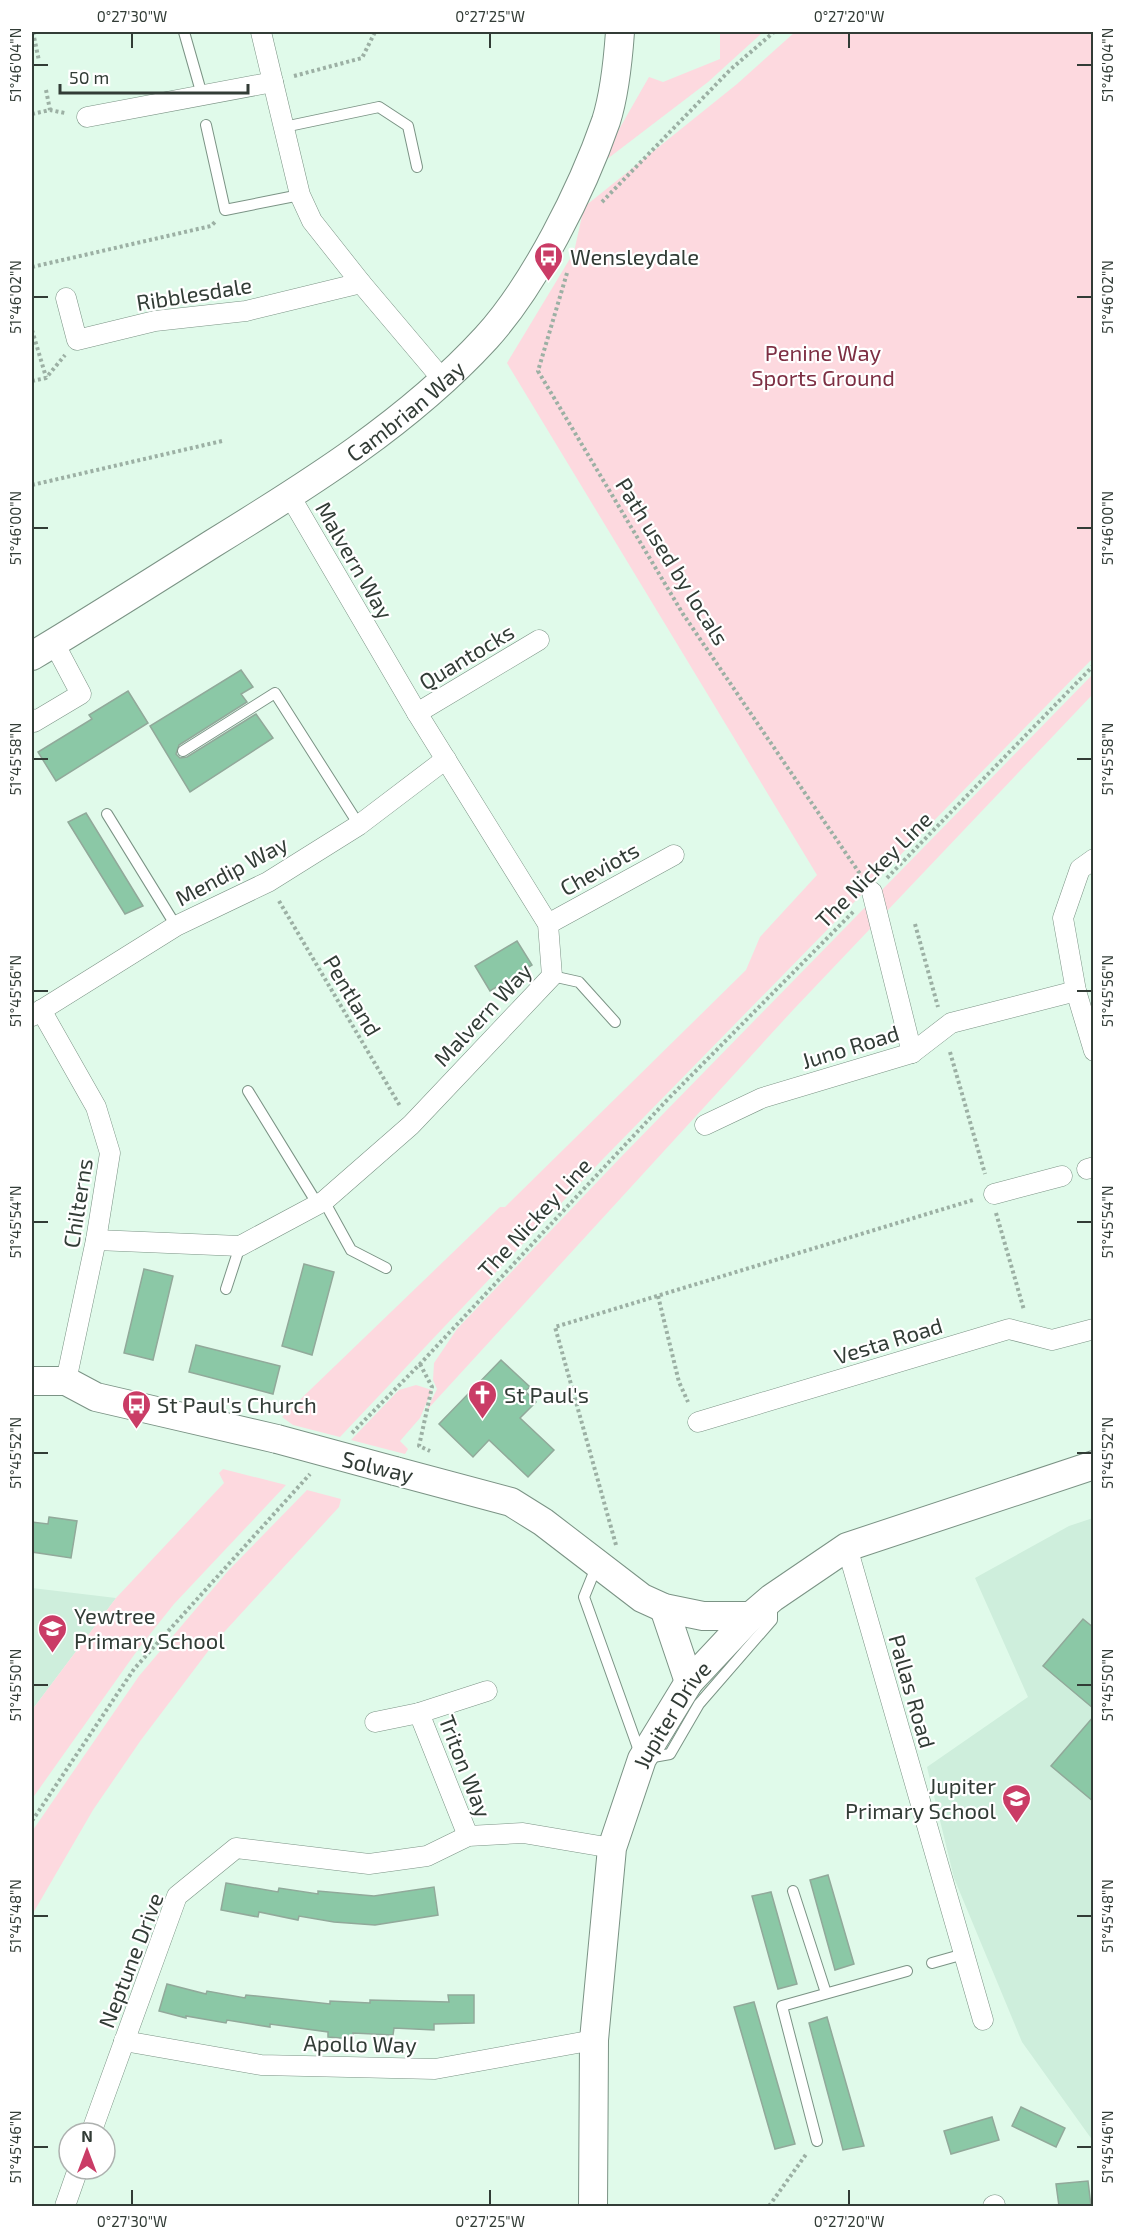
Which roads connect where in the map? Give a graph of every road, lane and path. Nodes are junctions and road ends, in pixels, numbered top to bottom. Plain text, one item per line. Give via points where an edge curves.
1 (33, 32) edge
2 (184, 32) edge
3 (261, 32) edge
4 (375, 32) edge
5 (620, 32) edge
6 (774, 32) edge
7 (39, 61) dead end
8 (273, 82) junction
9 (46, 90) dead end
10 (202, 95) junction
11 (50, 110) junction
12 (32, 114) edge
13 (87, 117) joint
14 (206, 125) dead end
15 (284, 127) junction
16 (417, 167) dead end
17 (300, 195) junction
18 (598, 206) dead end
19 (225, 210) junction
20 (32, 267) edge
21 (568, 269) dead end
22 (360, 284) junction
23 (66, 298) dead end
24 (32, 330) edge
25 (77, 340) junction
26 (46, 378) junction
27 (443, 380) junction
28 (32, 381) edge
29 (222, 441) dead end
30 (32, 485) edge
31 (290, 496) junction
32 (539, 640) dead end
33 (43, 649) edge
34 (1094, 665) edge
35 (417, 713) junction
36 (32, 718) edge
37 (183, 751) dead end
38 (446, 759) junction
39 (107, 814) dead end
40 (359, 825) junction
41 (841, 850) dead end
42 (674, 855) dead end
43 (1094, 860) edge
44 (267, 882) junction
45 (872, 892) junction
46 (548, 924) junction
47 (915, 924) dead end
48 (176, 926) junction
49 (552, 976) junction
50 (1076, 991) junction
51 (36, 1013) edge
52 (615, 1022) dead end
53 (944, 1029) junction
54 (1094, 1051) edge
55 (912, 1053) junction
56 (248, 1091) dead end
57 (411, 1125) junction
58 (705, 1125) dead end
59 (1062, 1176) dead end
60 (992, 1194) junction
61 (321, 1203) junction
62 (96, 1240) junction
63 (240, 1246) junction
64 (386, 1268) dead end
65 (226, 1289) dead end
66 (658, 1296) junction
67 (1094, 1329) edge
68 (1031, 1335) junction
69 (420, 1364) junction
70 (32, 1381) edge
71 (66, 1381) junction
72 (698, 1422) joint
73 (348, 1436) dead end
74 (1093, 1468) edge
75 (312, 1472) dead end
76 (443, 1482) junction
77 (847, 1547) junction
78 (598, 1563) junction
79 (761, 1607) junction
80 (664, 1608) junction
81 (689, 1682) junction
82 (487, 1691) dead end
83 (419, 1713) junction
84 (375, 1722) dead end
85 (642, 1759) junction
86 (32, 1821) edge
87 (468, 1836) junction
88 (612, 1848) junction
89 (793, 1891) dead end
90 (964, 1954) junction
91 (932, 1963) dead end
92 (907, 1971) dead end
93 (826, 1993) junction
94 (983, 2020) dead end
95 (594, 2040) junction
96 (124, 2041) junction
97 (95, 2121) edge
98 (817, 2141) joint
99 (74, 2181) edge
100 (65, 2206) edge
101 (593, 2206) edge
102 (769, 2206) edge

1 - 7 path
2 - 10 lane
3 - 8 street
4 - 8 path via 362,58
5 - 27 street, Cambrian Way via 606,119 578,187 515,302 487,337
6 - 18 path via 731,69
8 - 10 street
8 - 15 street
9 - 11 path
10 - 13 street
11 - 12 path
11 - 13 path
14 - 19 lane
15 - 16 lane via 379,107 408,126
15 - 17 street
17 - 19 lane
17 - 22 street via 312,221
19 - 20 path via 211,226
21 - 45 path, Path used by locals via 537,371 683,614
22 - 25 street, Ribblesdale via 246,311 155,321
22 - 27 street
23 - 25 street
24 - 26 path
25 - 26 path
26 - 28 path
27 - 31 street, Cambrian Way via 392,423
29 - 30 path
31 - 33 street, Cambrian Way
31 - 35 street, Malvern Way
32 - 35 street, Quantocks
33 - 36 street via 81,694 34,722
34 - 45 path, The Nickey Line
35 - 38 street, Malvern Way
37 - 40 lane via 275,693
38 - 40 street, Mendip Way
38 - 46 street, Malvern Way
39 - 48 lane
40 - 44 street, Mendip Way
41 - 45 path
42 - 46 street, Cheviots
43 - 50 street via 1080,869 1063,918
44 - 48 street, Mendip Way
44 - 57 path, Pentland
45 - 55 street
45 - 69 path, The Nickey Line via 668,1099
46 - 49 street, Malvern Way
47 - 53 path
48 - 51 street, Mendip Way
49 - 52 lane via 579,982
49 - 57 street, Malvern Way
50 - 53 street, Juno Road via 951,1023
50 - 54 street
51 - 62 street, Chilterns via 96,1107 110,1153
53 - 55 street, Juno Road
53 - 60 path
55 - 58 street, Juno Road via 762,1098
56 - 61 lane
57 - 61 street, Malvern Way
59 - 60 street
60 - 66 path
60 - 68 path
61 - 63 street, Malvern Way
61 - 64 lane via 351,1250
62 - 63 street
62 - 71 street, Chilterns
63 - 65 lane
66 - 72 path via 679,1382
66 - 78 path via 555,1327 617,1544
67 - 68 street, Vesta Road via 1052,1340
68 - 72 street, Vesta Road via 1009,1329
69 - 73 path, The Nickey Line
69 - 76 path via 432,1387 419,1446 450,1460
70 - 71 street
71 - 76 street, Solway, bridge via 96,1397
74 - 77 street, Jupiter Drive
75 - 86 path via 134,1669
76 - 78 street, Solway via 511,1502
77 - 79 street, Jupiter Drive
77 - 90 street, Pallas Road
78 - 80 street, Solway via 642,1598
78 - 85 lane via 584,1597
79 - 80 street, Solway via 703,1616
79 - 81 street, Jupiter Drive
79 - 85 lane via 772,1620 699,1704 670,1754
80 - 81 street
81 - 85 street, Jupiter Drive
82 - 83 street, Triton Way
83 - 84 street, Triton Way
83 - 87 street, Triton Way
85 - 88 street, Jupiter Drive
87 - 88 street, Neptune Drive via 523,1833
87 - 96 street, Neptune Drive via 427,1856 369,1864 237,1848 177,1896
88 - 95 street, Jupiter Drive
89 - 93 lane
90 - 91 lane
90 - 94 street, Pallas Road
92 - 93 lane
93 - 98 lane via 782,2006
95 - 96 street, Apollo Way via 435,2069 261,2065
95 - 101 street, Jupiter Drive
96 - 97 street, Neptune Drive
98 - 102 path
99 - 100 street

